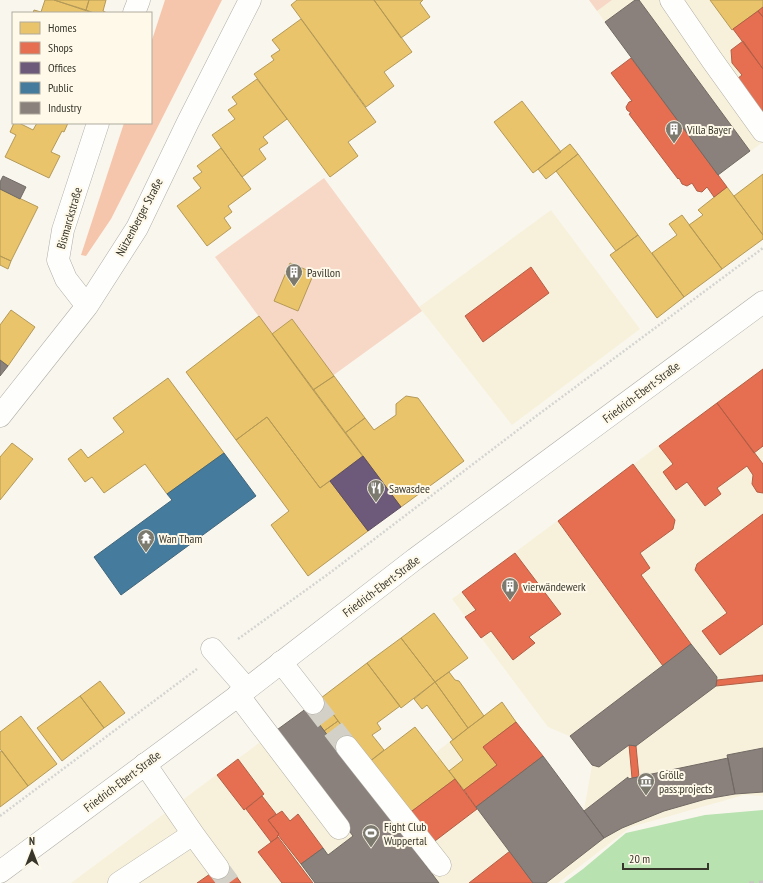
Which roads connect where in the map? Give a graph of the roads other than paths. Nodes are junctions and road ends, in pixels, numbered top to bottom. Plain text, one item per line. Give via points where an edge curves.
1 (139, 0) edge
2 (250, 0) edge
3 (671, 0) edge
4 (134, 12) edge
5 (98, 124) edge
6 (763, 131) edge
7 (763, 302) edge
8 (87, 306) junction
9 (0, 416) edge
10 (214, 652) road end
11 (281, 662) junction
12 (242, 692) junction
13 (314, 703) tunnel mouth
14 (348, 748) tunnel mouth
15 (145, 764) junction
16 (339, 828) dead end
17 (192, 834) junction
18 (440, 865) dead end
19 (218, 868) tunnel mouth
20 (0, 872) edge
21 (119, 883) edge

1 - 4 main road
2 - 8 main road, Nützenberger Straße via 137,228
3 - 6 main road
5 - 8 main road, Bismarckstraße via 63,230 58,260 66,279
7 - 11 main road, Friedrich-Ebert-Straße via 415,559
8 - 9 main road, Nützenberger Straße
10 - 12 main road
11 - 12 main road, Friedrich-Ebert-Straße
11 - 13 main road
12 - 15 main road, Friedrich-Ebert-Straße
12 - 16 main road
14 - 18 main road
15 - 17 main road
15 - 20 main road, Friedrich-Ebert-Straße
17 - 19 main road
17 - 21 main road

